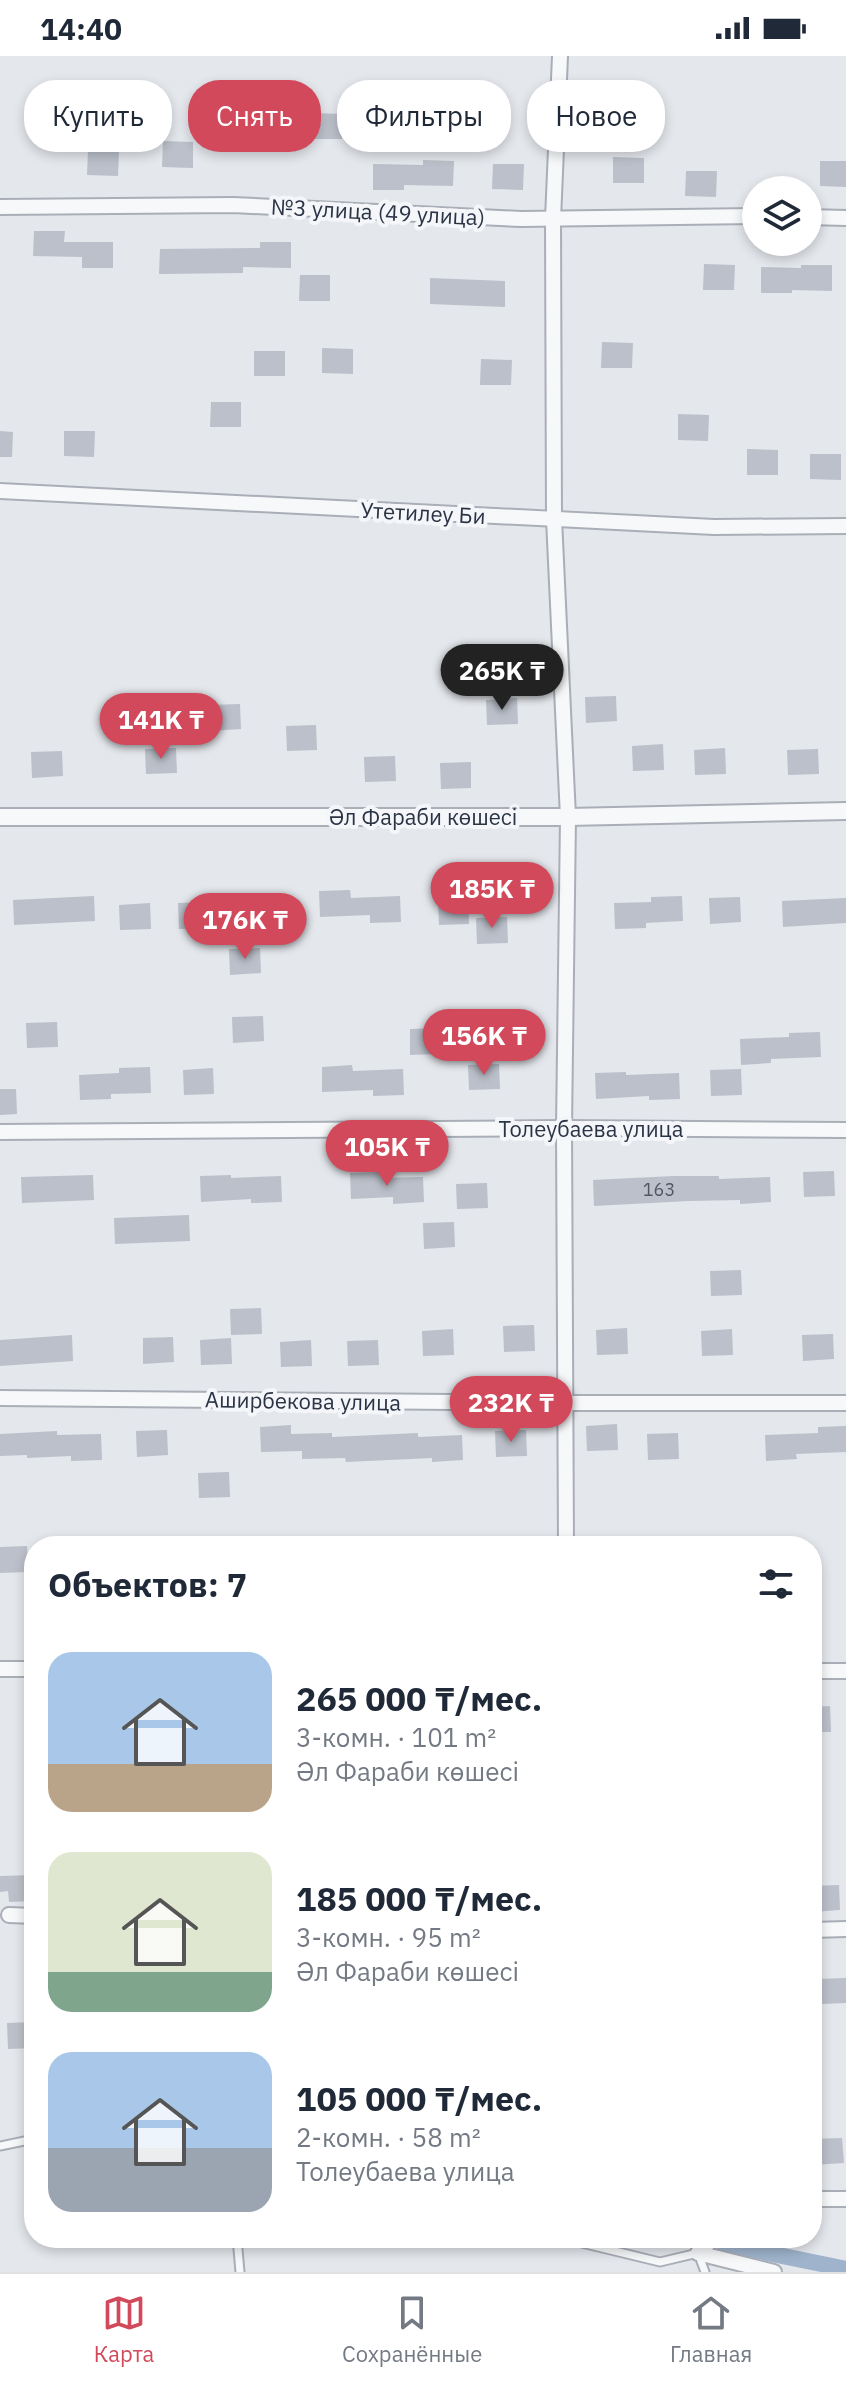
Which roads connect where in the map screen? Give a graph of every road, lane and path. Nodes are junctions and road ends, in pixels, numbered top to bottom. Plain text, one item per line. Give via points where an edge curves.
1 (560, 56) edge
2 (0, 207) edge
3 (742, 216) edge
4 (822, 217) edge
5 (846, 218) edge
6 (553, 219) junction
7 (0, 491) edge
8 (554, 519) junction
9 (846, 526) edge
10 (846, 811) edge
11 (0, 817) edge
12 (568, 817) junction
13 (564, 1128) junction
14 (846, 1130) edge
15 (0, 1132) edge
16 (0, 1398) edge
17 (565, 1403) junction
18 (846, 1403) edge
19 (566, 1536) edge
20 (0, 1669) edge
21 (24, 1669) edge
22 (822, 1671) edge
23 (846, 1671) edge
24 (9, 1915) dead end
25 (24, 1916) edge
26 (846, 1929) edge
27 (822, 1930) edge
28 (24, 2141) edge
29 (0, 2146) edge
30 (822, 2199) edge
31 (846, 2199) edge
32 (238, 2248) edge
33 (602, 2248) edge
34 (696, 2248) edge
35 (703, 2248) edge
36 (698, 2253) junction
37 (240, 2272) edge
38 (705, 2272) edge
39 (774, 2272) edge

1 - 6 street
2 - 6 street, №3 улица (49 улица) via 233,205
3 - 6 street, №3 улица (49 улица)
4 - 5 street
6 - 8 street
7 - 8 street, Утетилеу Би
8 - 9 street, Утетилеу Би via 714,527
8 - 12 street
10 - 12 street, Әл Фараби көшесі
11 - 12 street, Әл Фараби көшесі
12 - 13 street
13 - 14 street, Толеубаева улица
13 - 15 street, Толеубаева улица
13 - 17 street
16 - 17 street, Аширбекова улица
17 - 18 street, Аширбекова улица
17 - 19 street
20 - 21 street
22 - 23 street
24 - 25 street
26 - 27 street
28 - 29 lane
30 - 31 street
32 - 37 lane
33 - 36 lane via 660,2262
34 - 36 street
35 - 36 street
36 - 38 lane
36 - 39 street

